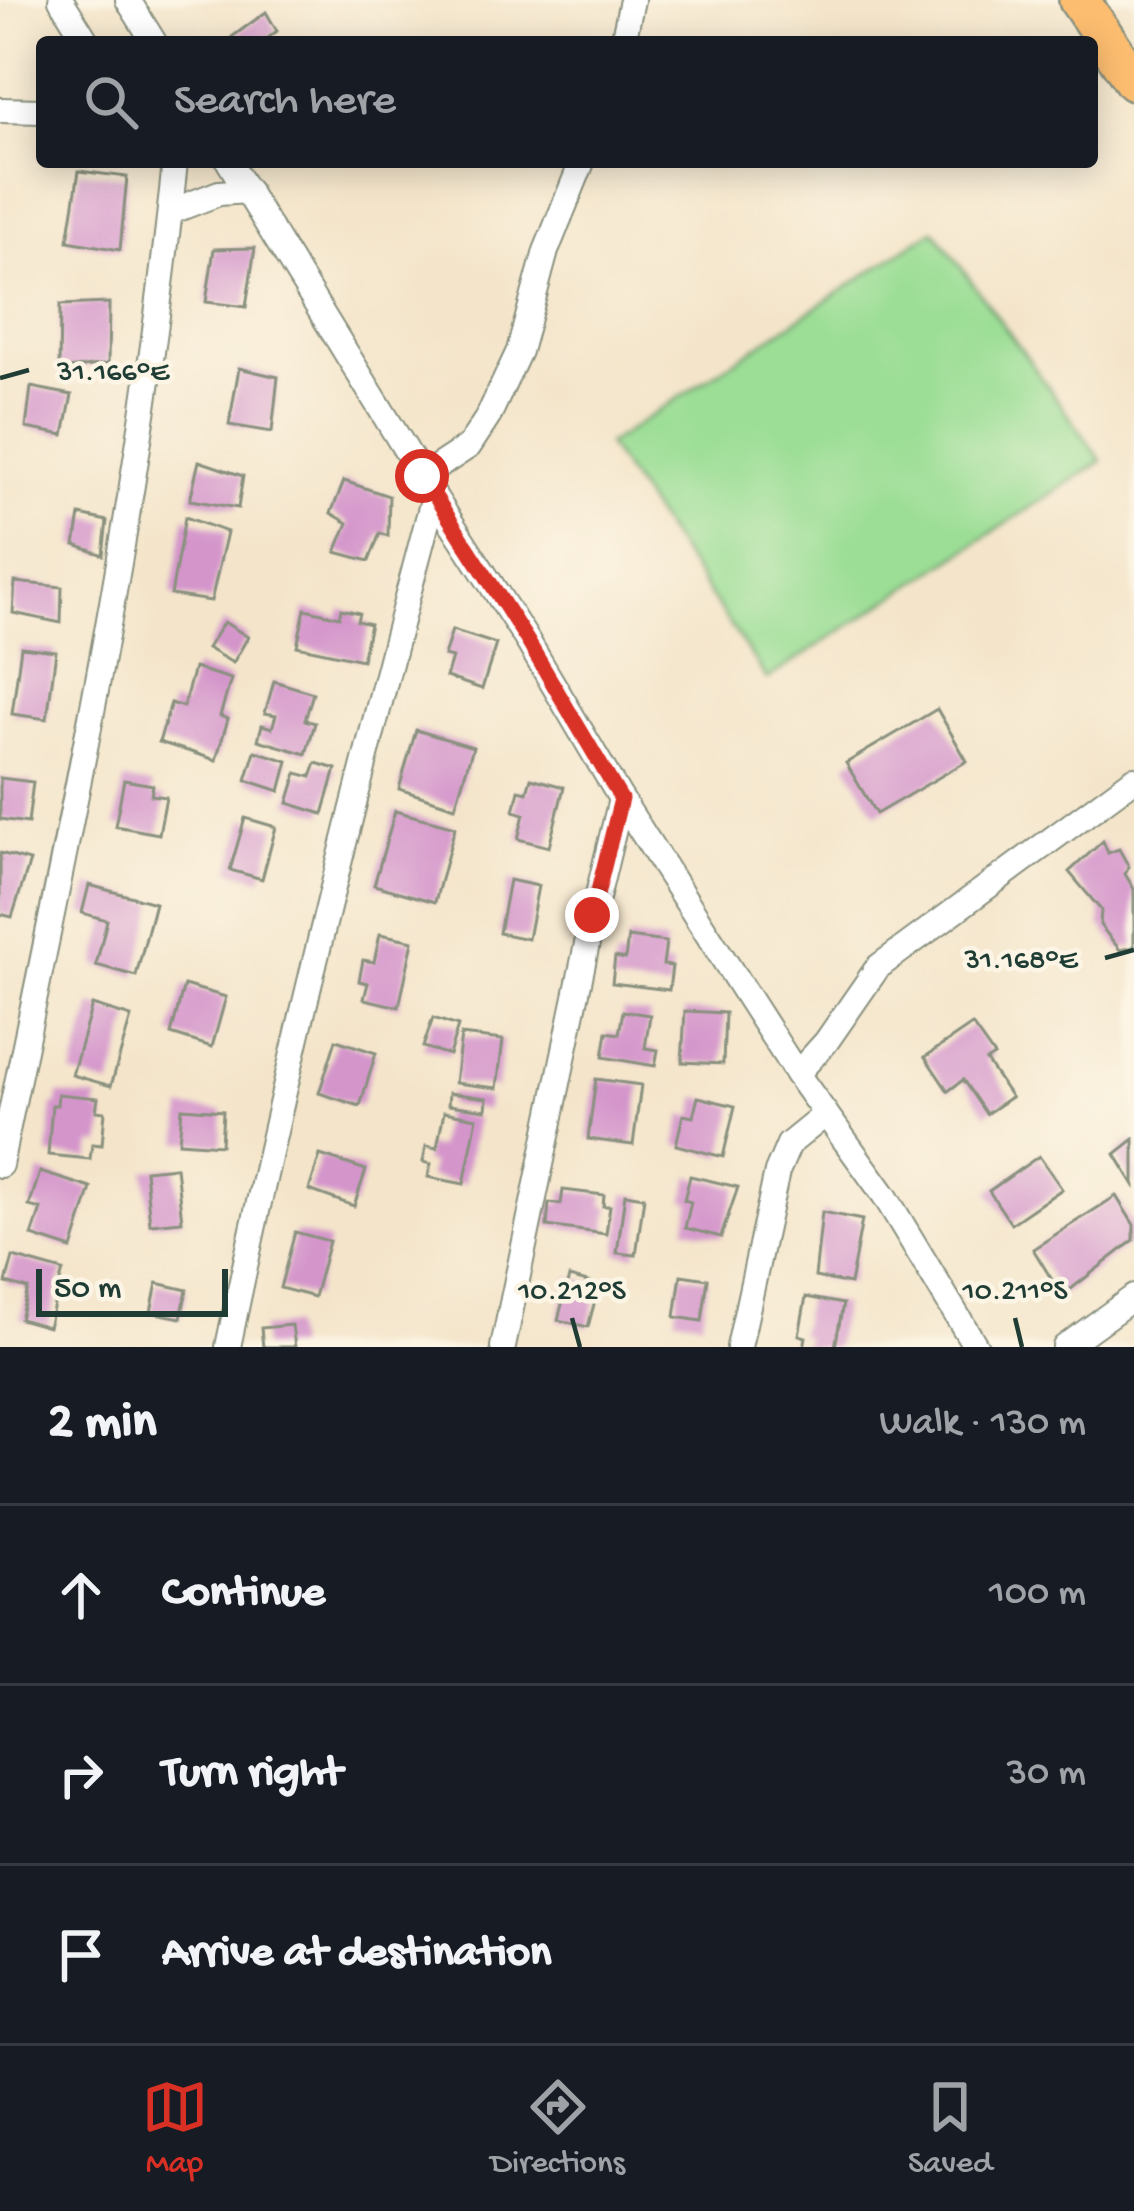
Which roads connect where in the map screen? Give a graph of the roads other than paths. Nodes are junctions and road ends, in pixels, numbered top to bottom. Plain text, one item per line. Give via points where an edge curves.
1 (61, 0) edge
2 (128, 0) edge
3 (632, 0) edge
4 (1079, 0) edge
5 (83, 36) edge
6 (150, 36) edge
7 (624, 36) edge
8 (1134, 81) edge
9 (0, 110) edge
10 (36, 111) edge
11 (175, 168) edge
12 (234, 168) edge
13 (580, 168) edge
14 (248, 191) junction
15 (170, 212) junction
16 (428, 486) junction
17 (1134, 779) edge
18 (621, 799) junction
19 (797, 1074) junction
20 (826, 1114) junction
21 (0, 1165) edge
22 (1134, 1297) edge
23 (228, 1347) edge
24 (502, 1347) edge
25 (739, 1347) edge
26 (976, 1347) edge
27 (1065, 1347) edge

1 - 5 street
2 - 6 street
3 - 7 street
4 - 8 main road
9 - 10 street
11 - 15 street
12 - 14 street
13 - 16 street via 519,351 488,417
14 - 15 street
14 - 16 street
15 - 21 street via 114,584
16 - 18 street
16 - 23 street
17 - 19 street via 878,967
18 - 19 street
18 - 24 street
19 - 20 street
20 - 25 street via 789,1144 777,1172
20 - 26 street
22 - 27 street

